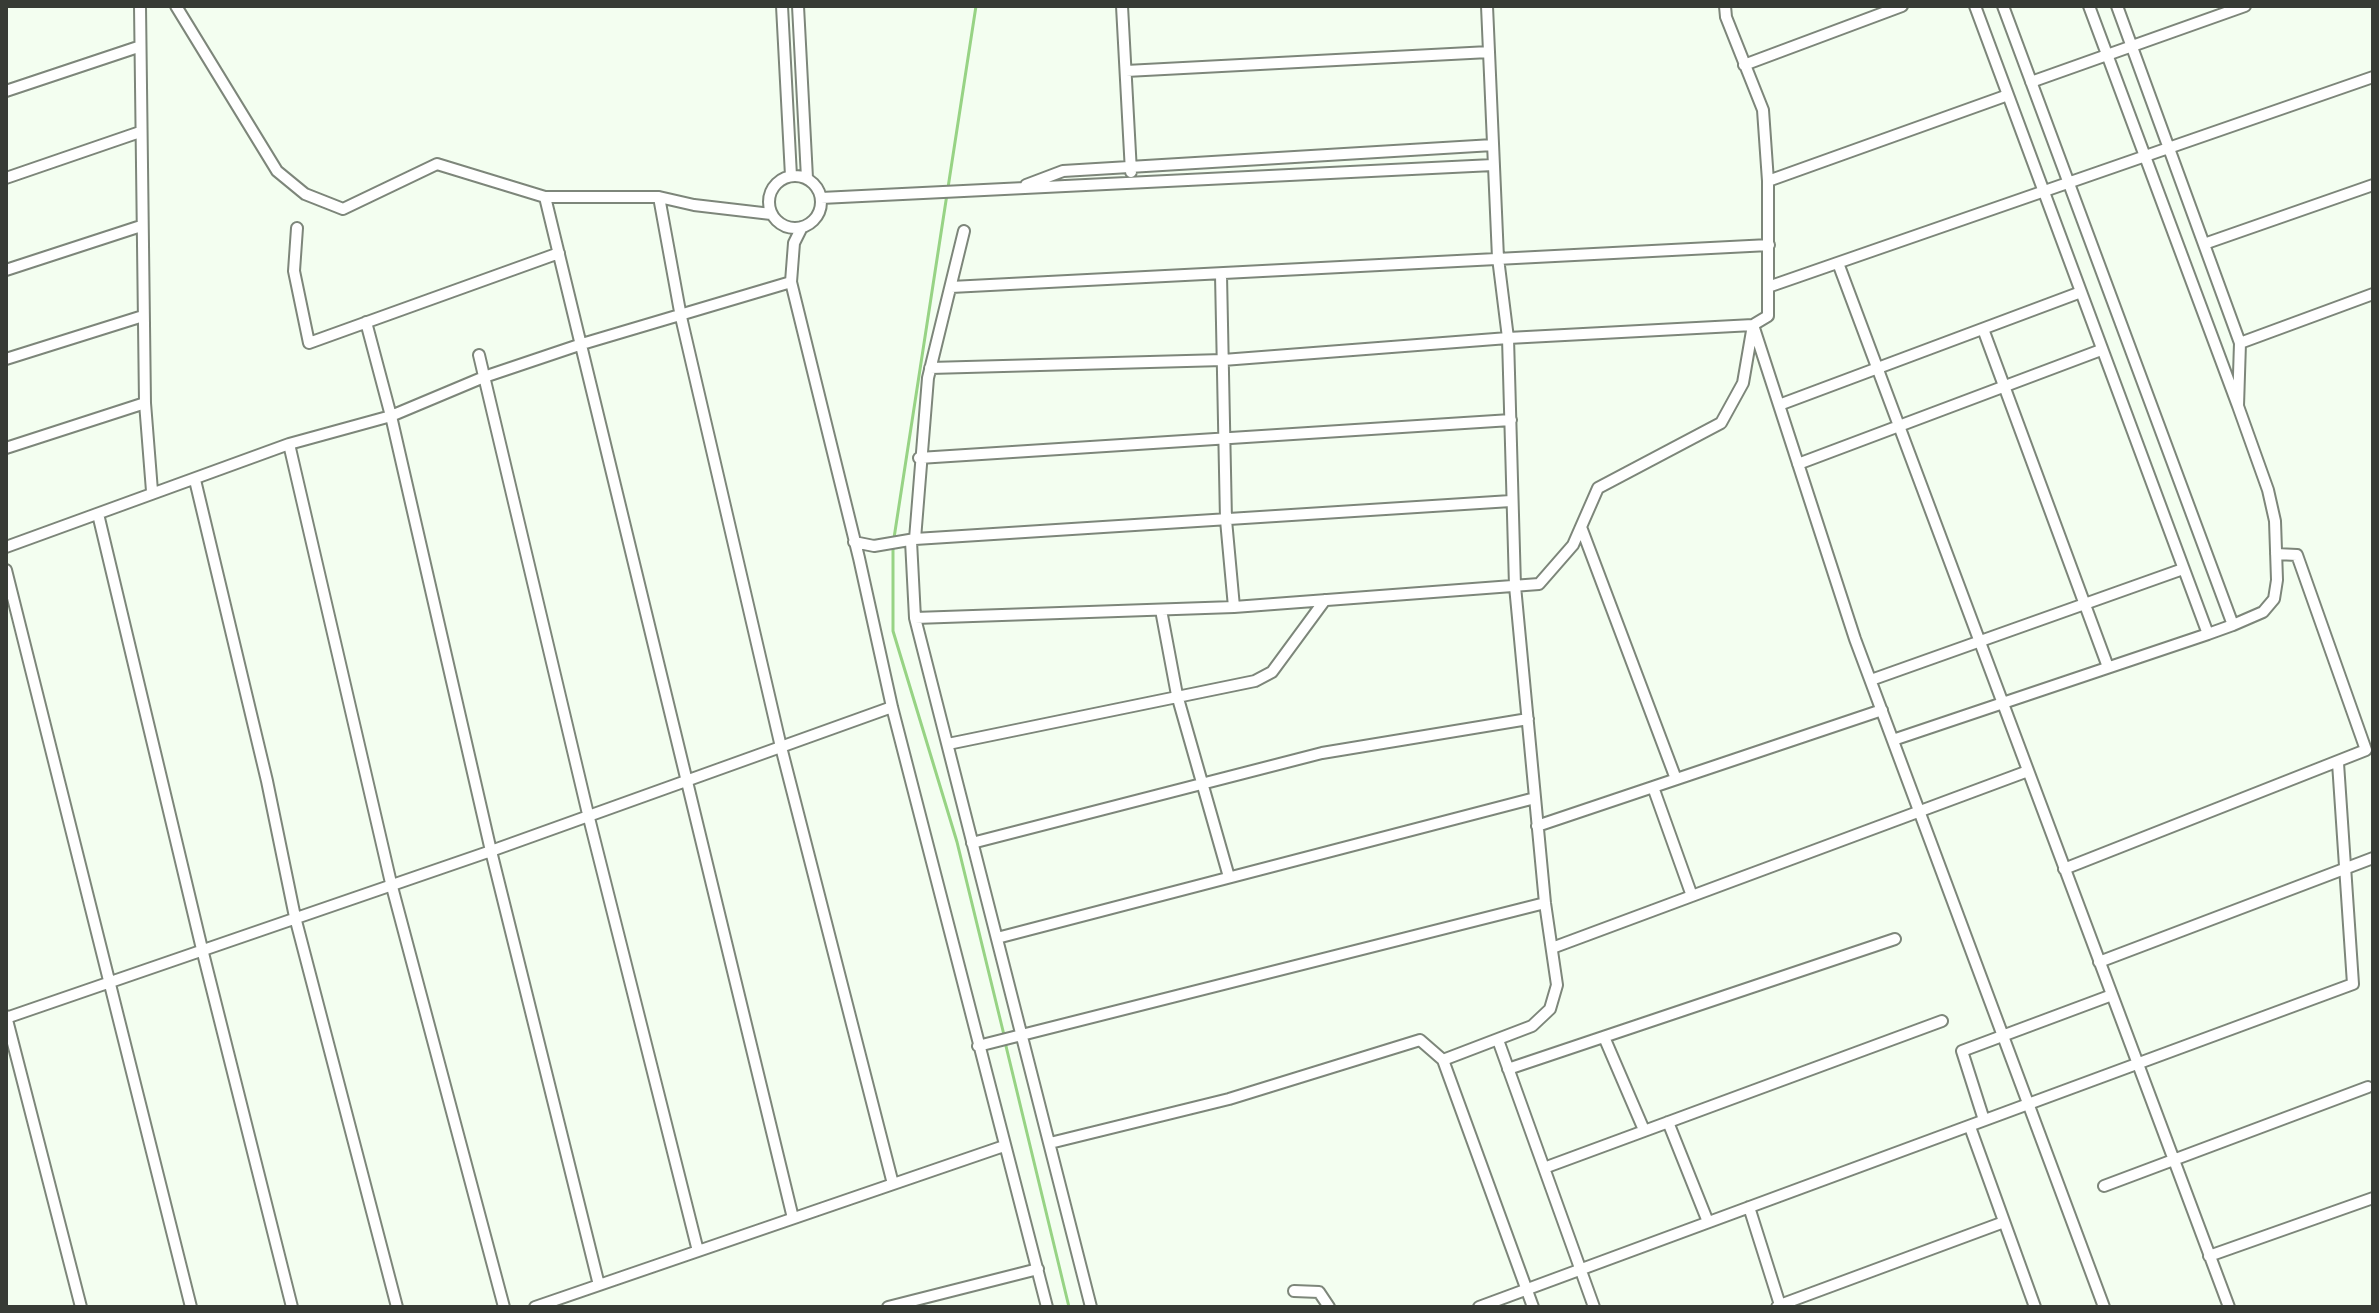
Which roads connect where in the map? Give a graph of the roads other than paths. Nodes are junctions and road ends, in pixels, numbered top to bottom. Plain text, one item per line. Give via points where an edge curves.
1 (140, 6) edge
2 (176, 6) edge
3 (782, 6) edge
4 (798, 6) edge
5 (1122, 6) edge
6 (1487, 6) edge
7 (1725, 6) edge
8 (1902, 6) edge
9 (1975, 6) edge
10 (2003, 6) edge
11 (2089, 6) edge
12 (2117, 6) edge
13 (2245, 6) edge
14 (2132, 46) junction
15 (138, 47) junction
16 (1489, 52) junction
17 (2107, 55) junction
18 (1744, 65) junction
19 (1126, 71) junction
20 (2373, 77) edge
21 (2031, 82) junction
22 (6, 91) edge
23 (2008, 95) junction
24 (140, 132) junction
25 (1493, 145) junction
26 (2169, 148) junction
27 (2145, 156) junction
28 (1493, 165) junction
29 (1131, 167) junction
30 (791, 176) junction
31 (6, 178) edge
32 (807, 178) junction
33 (1768, 181) junction
34 (1132, 183) junction
35 (2068, 183) junction
36 (2373, 185) edge
37 (1019, 188) junction
38 (2043, 192) junction
39 (545, 197) junction
40 (659, 197) junction
41 (821, 198) junction
42 (771, 214) junction
43 (141, 226) junction
44 (802, 227) junction
45 (297, 228) dead end
46 (964, 231) dead end
47 (2204, 244) junction
48 (1769, 245) junction
49 (559, 253) junction
50 (1498, 258) junction
51 (1838, 263) junction
52 (6, 270) edge
53 (1221, 275) junction
54 (791, 282) junction
55 (951, 287) junction
56 (1768, 287) junction
57 (2081, 292) junction
58 (2373, 294) edge
59 (143, 316) junction
60 (681, 317) junction
61 (366, 322) junction
62 (1753, 325) junction
63 (1983, 329) junction
64 (1508, 338) junction
65 (2240, 343) junction
66 (582, 344) junction
67 (2101, 350) junction
68 (479, 355) dead end
69 (6, 359) edge
70 (1223, 360) junction
71 (930, 368) junction
72 (1877, 368) junction
73 (484, 377) junction
74 (2005, 387) junction
75 (145, 403) junction
76 (1779, 405) junction
77 (2238, 406) junction
78 (391, 416) junction
79 (1511, 420) junction
80 (1899, 426) junction
81 (1224, 437) junction
82 (289, 444) junction
83 (6, 448) edge
84 (919, 458) junction
85 (1798, 464) junction
86 (195, 480) junction
87 (152, 491) junction
88 (1511, 501) junction
89 (98, 514) junction
90 (1226, 520) junction
91 (1581, 527) junction
92 (854, 542) junction
93 (910, 542) junction
94 (6, 547) edge
95 (2276, 554) junction
96 (2183, 569) junction
97 (6, 570) edge
98 (1515, 586) junction
99 (1325, 600) junction
100 (2085, 604) junction
101 (1234, 607) junction
102 (1161, 610) junction
103 (915, 618) junction
104 (2233, 625) junction
105 (2208, 634) junction
106 (1979, 641) junction
107 (2108, 667) junction
108 (1871, 680) junction
109 (1177, 695) junction
110 (2002, 703) junction
111 (892, 707) junction
112 (1882, 710) junction
113 (1528, 719) junction
114 (1893, 740) junction
115 (948, 744) junction
116 (781, 747) junction
117 (2338, 763) junction
118 (2028, 771) junction
119 (1676, 779) junction
120 (684, 781) junction
121 (1201, 782) junction
122 (1653, 787) junction
123 (1535, 798) junction
124 (1920, 811) junction
125 (588, 814) junction
126 (1537, 826) junction
127 (972, 843) junction
128 (491, 851) junction
129 (2373, 858) edge
130 (2064, 869) junction
131 (2345, 869) junction
132 (1229, 877) junction
133 (391, 883) junction
134 (1692, 896) junction
135 (1545, 903) junction
136 (295, 917) junction
137 (997, 938) junction
138 (1895, 939) dead end
139 (1552, 948) junction
140 (202, 949) junction
141 (2099, 962) junction
142 (107, 982) junction
143 (2112, 995) junction
144 (6, 1017) edge
145 (1942, 1021) dead end
146 (2002, 1036) junction
147 (1021, 1037) junction
148 (1604, 1037) junction
149 (1498, 1040) junction
150 (978, 1046) junction
151 (1443, 1060) junction
152 (2137, 1063) junction
153 (1508, 1069) junction
154 (2368, 1087) dead end
155 (2026, 1103) junction
156 (1984, 1120) junction
157 (1668, 1122) junction
158 (1970, 1127) junction
159 (1644, 1130) junction
160 (1050, 1143) junction
161 (1004, 1146) junction
162 (2174, 1160) junction
163 (1544, 1168) junction
164 (893, 1184) junction
165 (2104, 1186) dead end
166 (2373, 1198) edge
167 (1749, 1207) junction
168 (793, 1218) junction
169 (1708, 1222) junction
170 (2004, 1222) junction
171 (698, 1251) junction
172 (2209, 1256) junction
173 (1038, 1269) junction
174 (1580, 1269) junction
175 (599, 1285) junction
176 (1527, 1289) junction
177 (1294, 1291) dead end
178 (1778, 1306) edge
179 (81, 1307) edge
180 (191, 1307) edge
181 (292, 1307) edge
182 (397, 1307) edge
183 (504, 1307) edge
184 (535, 1307) edge
185 (888, 1307) edge
186 (1047, 1307) edge
187 (1091, 1307) edge
188 (1329, 1307) edge
189 (1479, 1307) edge
190 (1533, 1307) edge
191 (1594, 1307) edge
192 (2035, 1307) edge
193 (2104, 1307) edge
194 (2229, 1307) edge

1 - 15 street
2 - 39 street via 277,171 305,194 343,209 437,164
3 - 30 street
4 - 32 street
5 - 19 street
6 - 16 street
7 - 18 street
8 - 18 street
9 - 23 street
10 - 21 street
11 - 17 street
12 - 14 street
13 - 14 street
14 - 17 street
14 - 26 street
15 - 22 street
15 - 24 street
16 - 19 street
16 - 25 street
17 - 21 street
17 - 27 street
18 - 33 street via 1763,110
19 - 29 street
20 - 26 street
21 - 35 street
23 - 33 street
23 - 38 street
24 - 31 street
24 - 43 street
25 - 28 street
25 - 29 street
26 - 27 street
26 - 47 street
27 - 35 street
27 - 77 street
28 - 34 street
28 - 50 street
29 - 34 street
29 - 37 street via 1063,171
30 - 32 street
30 - 42 street via 771,193
32 - 41 street
33 - 48 street
34 - 37 street
35 - 38 street
35 - 104 street
36 - 47 street
37 - 41 street
38 - 51 street
38 - 57 street
39 - 40 street
39 - 49 street
40 - 42 street
40 - 60 street
41 - 44 street via 815,219
42 - 44 street via 788,227
43 - 52 street
43 - 59 street
44 - 54 street via 794,243
45 - 61 street via 294,271 309,343
46 - 55 street
47 - 65 street
48 - 50 street
48 - 56 street
49 - 61 street
49 - 66 street
50 - 53 street
50 - 64 street
51 - 56 street
51 - 72 street
53 - 55 street
53 - 70 street
54 - 60 street
54 - 92 street
55 - 71 street
56 - 62 street via 1768,316
57 - 63 street
57 - 67 street
58 - 65 street
59 - 69 street
59 - 75 street
60 - 66 street
60 - 116 street
61 - 78 street
62 - 64 street
62 - 76 street
62 - 91 street via 1743,383 1721,423 1598,488
63 - 72 street
63 - 74 street
64 - 70 street
64 - 79 street
65 - 77 street
66 - 73 street
66 - 120 street
67 - 74 street
67 - 96 street
68 - 73 street
70 - 71 street
70 - 81 street
71 - 84 street
72 - 76 street
72 - 80 street
73 - 78 street
73 - 125 street
74 - 80 street
74 - 100 street
75 - 83 street
75 - 87 street
76 - 85 street
77 - 95 street via 2268,490
78 - 82 street
78 - 128 street
79 - 81 street
79 - 88 street
80 - 85 street
80 - 106 street
81 - 84 street
81 - 90 street
82 - 86 street
82 - 133 street
84 - 93 street
85 - 108 street
86 - 87 street
86 - 136 street
87 - 89 street
88 - 90 street
88 - 98 street
89 - 94 street
89 - 140 street
90 - 93 street
90 - 101 street
91 - 98 street via 1573,545 1539,584
91 - 119 street
92 - 93 street
92 - 111 street
93 - 103 street
95 - 104 street via 2274,599 2263,612
95 - 117 street via 2297,555 2366,750
96 - 100 street
96 - 105 street
97 - 142 street
98 - 99 street
98 - 113 street
99 - 101 street
99 - 109 street via 1272,672 1255,681
100 - 106 street
100 - 107 street
101 - 102 street
102 - 103 street
102 - 109 street
103 - 115 street
104 - 105 street
105 - 107 street
106 - 108 street
106 - 110 street
107 - 110 street
108 - 112 street
109 - 115 street
109 - 121 street
110 - 114 street
110 - 118 street
111 - 116 street
111 - 150 street
112 - 114 street
112 - 119 street
113 - 121 street via 1322,753
113 - 123 street
114 - 124 street
115 - 127 street
116 - 120 street
116 - 164 street
117 - 130 street
117 - 131 street
118 - 124 street
118 - 130 street
119 - 122 street
120 - 125 street
120 - 168 street
121 - 127 street
121 - 132 street
122 - 126 street
122 - 134 street
123 - 126 street
123 - 132 street
124 - 134 street
124 - 146 street
125 - 128 street
125 - 171 street
126 - 135 street
127 - 137 street
128 - 133 street
128 - 175 street
129 - 131 street
130 - 141 street
131 - 141 street
131 - 152 street via 2353,984
132 - 137 street
133 - 136 street
133 - 183 street
134 - 139 street
135 - 139 street
135 - 147 street
136 - 140 street
136 - 182 street
137 - 147 street
138 - 148 street
139 - 149 street via 1557,985 1550,1009 1532,1026
140 - 142 street
140 - 181 street
141 - 143 street
142 - 144 street
142 - 180 street
143 - 146 street
143 - 152 street
144 - 179 street
145 - 157 street
146 - 155 street
146 - 156 street via 1962,1051
147 - 150 street
147 - 160 street
148 - 153 street
148 - 159 street
149 - 151 street
149 - 153 street
150 - 161 street
151 - 160 street via 1420,1040 1229,1099
151 - 176 street
152 - 155 street
152 - 162 street
153 - 163 street
154 - 162 street
155 - 156 street
155 - 193 street
156 - 158 street
157 - 159 street
157 - 169 street
158 - 167 street
158 - 170 street
159 - 163 street
160 - 187 street
161 - 164 street
161 - 173 street
162 - 165 street
162 - 172 street
163 - 174 street
164 - 168 street
166 - 172 street
167 - 169 street
167 - 178 street
168 - 171 street
169 - 174 street
170 - 178 street
170 - 192 street
171 - 175 street
172 - 194 street
173 - 185 street
173 - 186 street
174 - 176 street
174 - 191 street
175 - 184 street
176 - 189 street
176 - 190 street
177 - 188 street via 1319,1292

